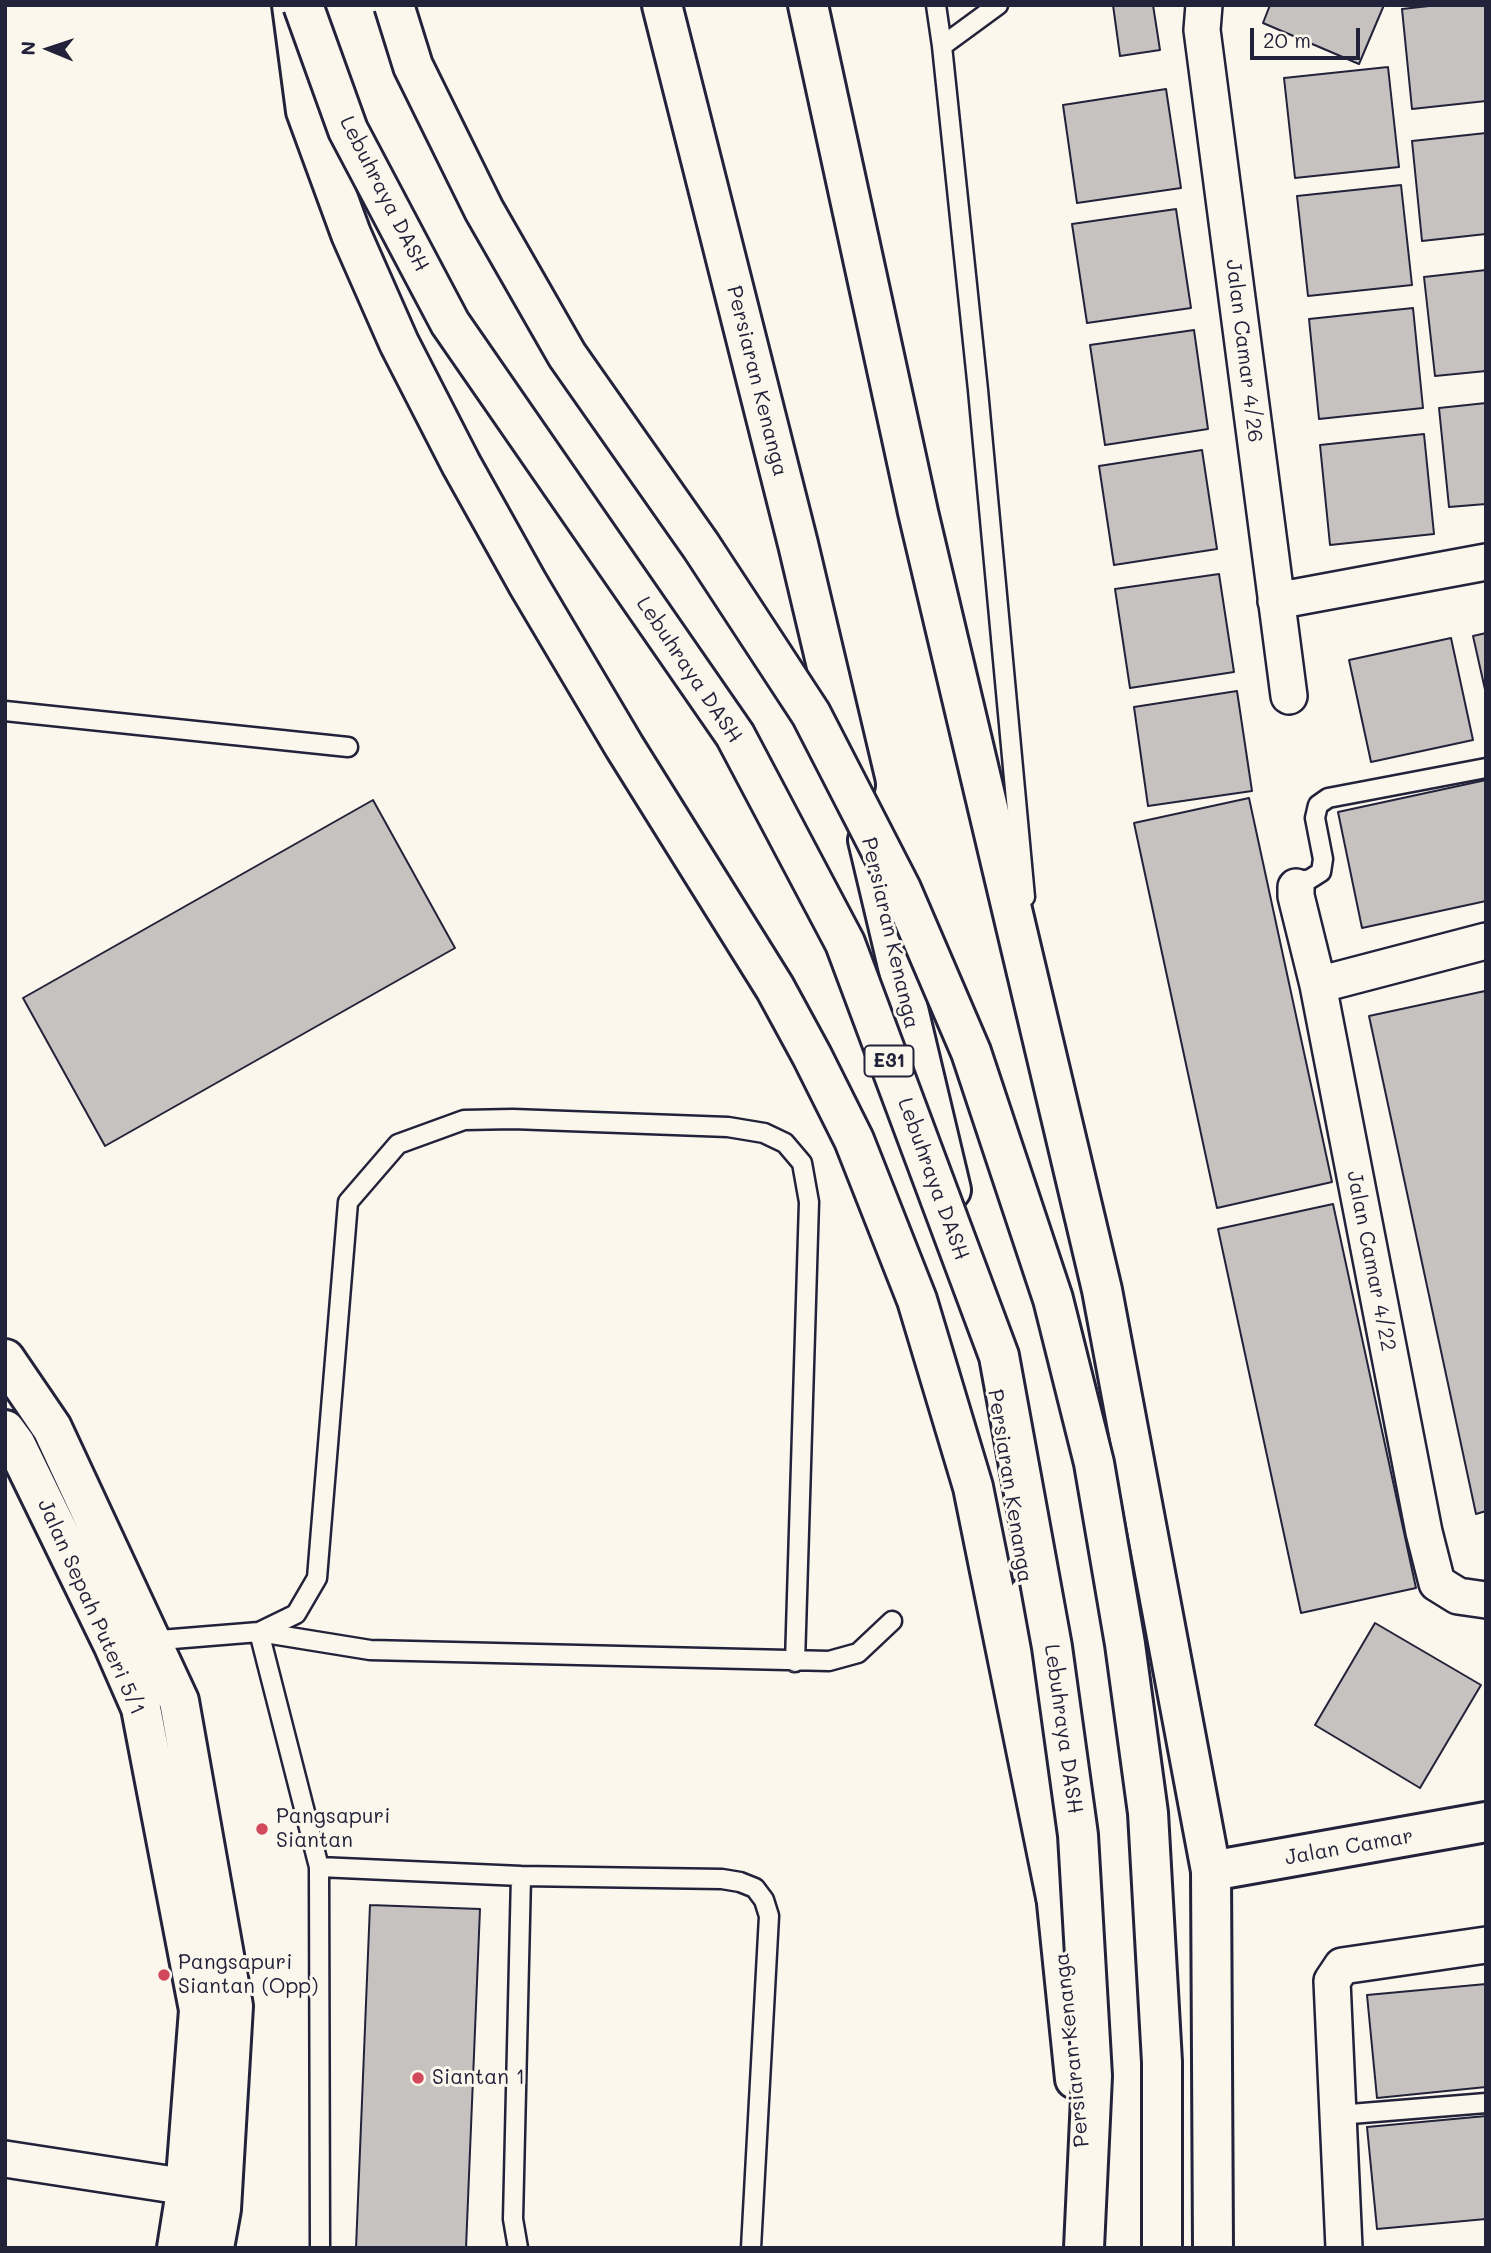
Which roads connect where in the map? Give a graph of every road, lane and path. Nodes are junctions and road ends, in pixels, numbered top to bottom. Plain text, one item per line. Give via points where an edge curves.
1 (292, 5) edge
2 (303, 5) edge
3 (394, 5) edge
4 (662, 5) edge
5 (808, 5) edge
6 (936, 5) edge
7 (998, 5) edge
8 (1204, 5) edge
9 (943, 46) junction
10 (1486, 562) edge
11 (1276, 601) junction
12 (1289, 696) dead end
13 (5, 710) edge
14 (348, 747) dead end
15 (1486, 768) edge
16 (1296, 887) joint
17 (1485, 943) edge
18 (1024, 959) junction
19 (1318, 985) junction
20 (5, 1359) edge
21 (5, 1430) edge
22 (1486, 1600) edge
23 (892, 1621) dead end
24 (259, 1632) junction
25 (152, 1640) junction
26 (113, 1644) junction
27 (794, 1662) junction
28 (1486, 1822) edge
29 (319, 1867) junction
30 (1211, 1871) junction
31 (521, 1876) junction
32 (1056, 1897) junction
33 (1486, 1945) edge
34 (1486, 2103) edge
35 (1338, 2115) junction
36 (5, 2159) edge
37 (204, 2189) junction
38 (177, 2248) edge
39 (214, 2248) edge
40 (320, 2248) edge
41 (518, 2248) edge
42 (751, 2248) edge
43 (1084, 2248) edge
44 (1090, 2248) edge
45 (1162, 2248) edge
46 (1213, 2248) edge
47 (1344, 2248) edge

1 - 32 main road via 306,111 351,234 399,343 528,584 775,988 854,1140 917,1300 973,1487
2 - 43 main road, Lebuhraya DASH / E31, bridge via 348,130 450,323 735,735 845,943 999,1356 1052,1647 1078,1835 1092,2076
3 - 45 main road, bridge via 413,66 484,210 568,355 811,714 901,889 971,1052 1053,1299 1094,1463 1125,1643 1148,1813 1163,2062
4 - 32 main road, Persiaran Kenanga via 801,558 984,1330 1026,1578
5 - 18 main road via 918,512
6 - 9 lane
7 - 9 lane
8 - 11 street, Jalan Camar 4/26 via 1202,30
9 - 18 lane via 1016,788 1027,920
10 - 11 street
11 - 12 street, Jalan Camar 4/26
13 - 14 lane
15 - 16 lane via 1328,798 1318,805 1315,818 1321,872
16 - 19 street, Jalan Camar 4/22
17 - 19 street
18 - 30 main road via 1102,1290
19 - 22 street, Jalan Camar 4/22 via 1437,1583 1458,1596
20 - 25 main road via 52,1428
21 - 26 main road, Jalan Sepah Puteri 5/1
23 - 27 lane via 858,1653 829,1661
24 - 25 lane
24 - 27 lane via 370,1650
24 - 27 lane via 296,1614 317,1578 348,1202 398,1144 464,1120 728,1128 764,1133 785,1143 802,1163 809,1202
24 - 29 lane
25 - 26 lane
25 - 37 main road via 179,1701 233,2006
26 - 37 main road, Jalan Sepah Puteri 5/1 via 141,1709 199,2010
28 - 30 main road, Jalan Camar
29 - 31 lane
29 - 40 lane
30 - 46 main road
31 - 41 lane via 513,2219
31 - 42 lane via 722,1879 755,1888 764,1900 769,1916
32 - 44 main road, Persiaran Kenanga
33 - 35 street via 1342,1966 1332,1981
34 - 35 lane
35 - 47 street
36 - 37 street
37 - 38 main road, Jalan Sepah Puteri 5/1
37 - 39 main road via 222,2209

